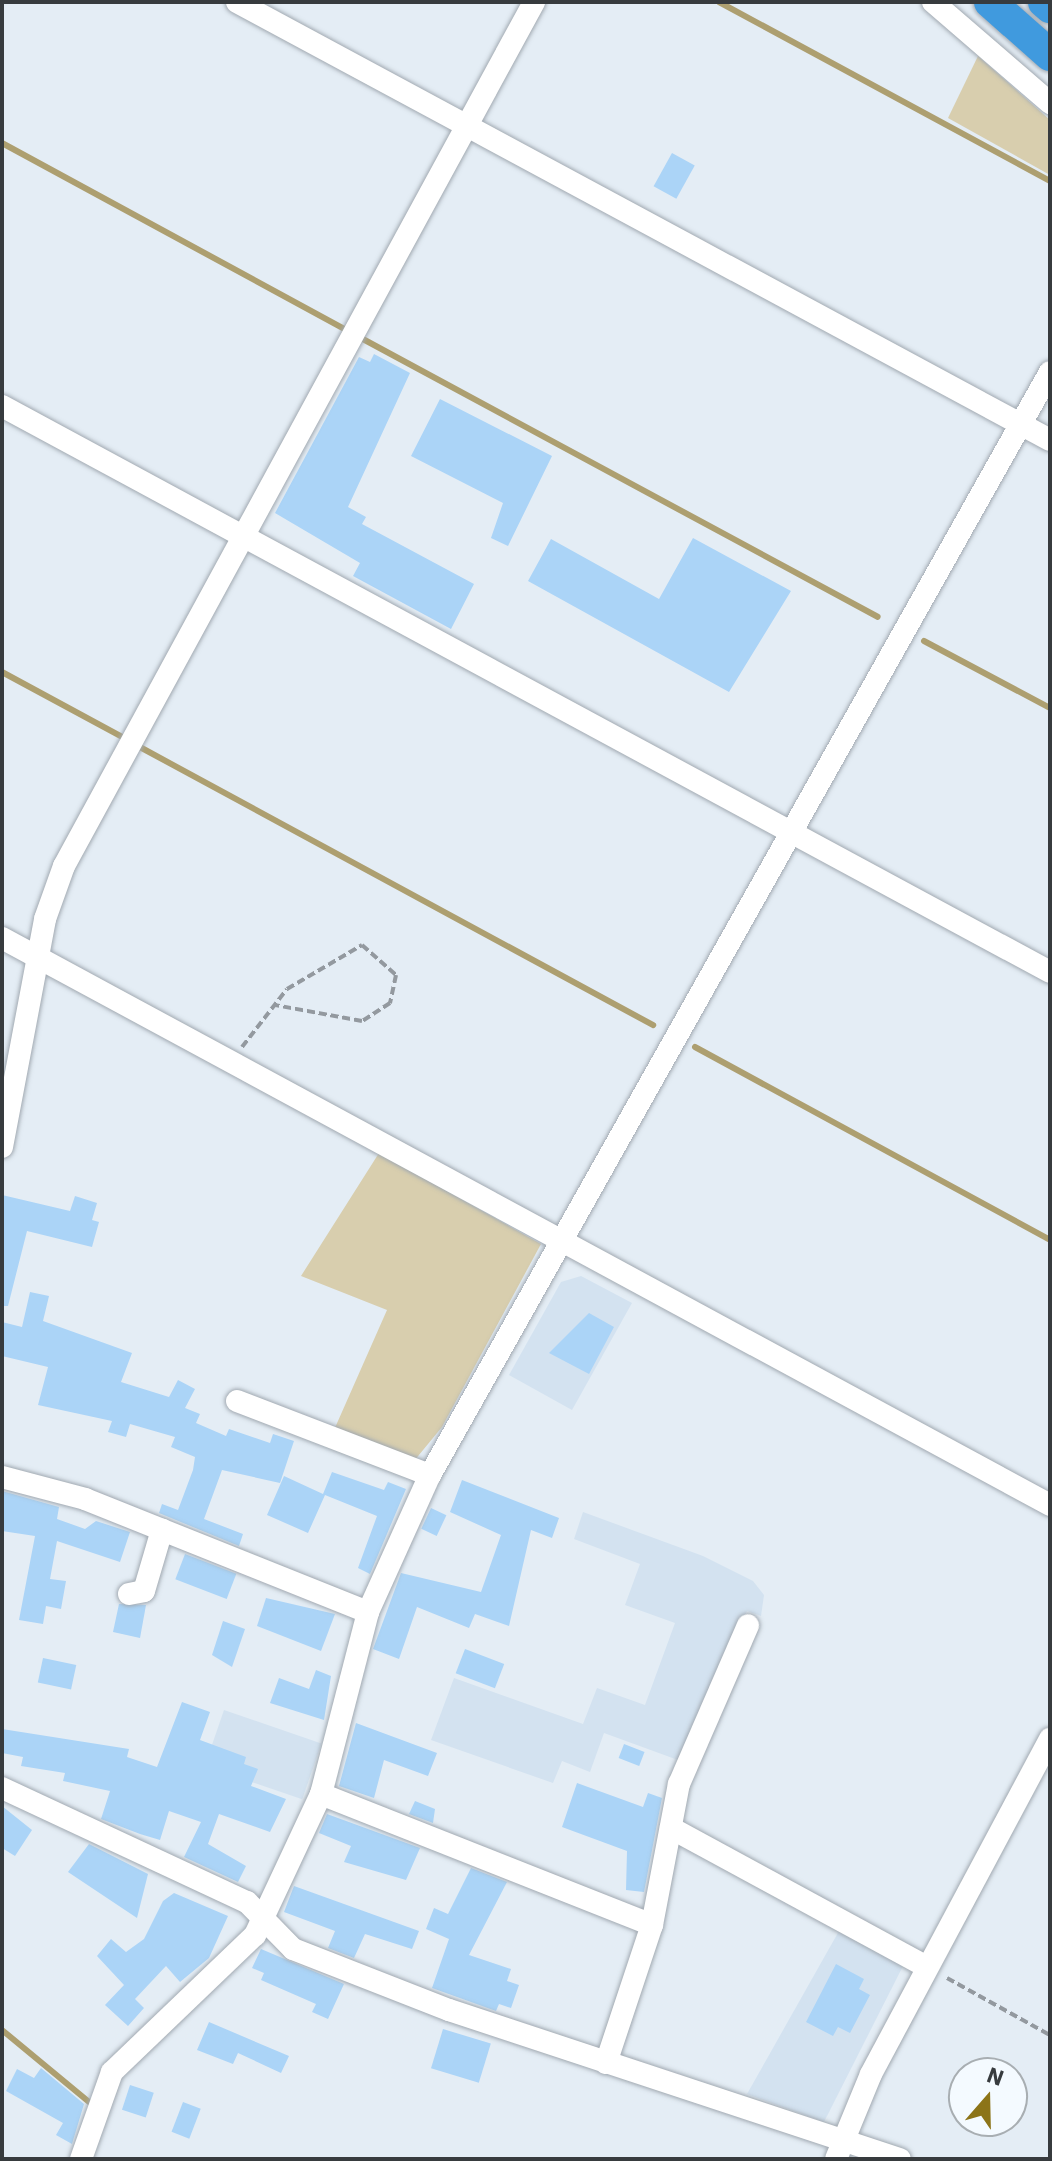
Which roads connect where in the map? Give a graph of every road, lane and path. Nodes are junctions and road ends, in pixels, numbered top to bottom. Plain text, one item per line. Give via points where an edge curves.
1 (237, 2) edge
2 (534, 2) edge
3 (933, 2) edge
4 (990, 2) edge
5 (1044, 2) edge
6 (1050, 7) edge
7 (1050, 55) edge
8 (1050, 103) edge
9 (466, 125) junction
10 (1050, 372) edge
11 (2, 406) edge
12 (1019, 423) junction
13 (1050, 440) edge
14 (242, 537) junction
15 (791, 832) junction
16 (2, 938) edge
17 (37, 957) junction
18 (1050, 972) edge
19 (275, 1005) junction
20 (233, 1063) junction
21 (2, 1147) edge
22 (566, 1239) junction
23 (237, 1401) dead end
24 (430, 1475) junction
25 (2, 1477) edge
26 (1050, 1505) edge
27 (162, 1530) junction
28 (129, 1594) dead end
29 (368, 1612) junction
30 (748, 1625) dead end
31 (1050, 1739) edge
32 (2, 1788) edge
33 (321, 1794) junction
34 (671, 1828) junction
35 (264, 1918) junction
36 (652, 1925) junction
37 (927, 1967) junction
38 (1050, 2035) edge
39 (606, 2063) junction
40 (840, 2150) edge
41 (81, 2159) edge
42 (900, 2159) edge

1 - 9 street
2 - 9 street
3 - 8 street
4 - 7 highway
5 - 6 highway
9 - 12 street
9 - 14 street
10 - 12 street
11 - 14 street
12 - 13 street
12 - 15 street
14 - 15 street
14 - 17 street via 64,866
15 - 18 street
15 - 22 street
16 - 17 street
17 - 20 street
17 - 21 street
19 - 19 path via 287,989 362,945 396,975 390,1003 362,1021
19 - 20 path
20 - 22 street
22 - 24 street
22 - 26 street
23 - 24 street
24 - 29 street
25 - 27 street
27 - 28 street via 144,1591
27 - 29 street
29 - 33 street
30 - 34 street via 679,1784
31 - 37 street
32 - 35 street via 233,1895
33 - 35 street
33 - 36 street
34 - 36 street
34 - 37 street
35 - 39 street via 293,1949
35 - 41 street via 245,1946 112,2072
36 - 39 street
37 - 38 path
37 - 40 street
39 - 40 street
40 - 42 street

